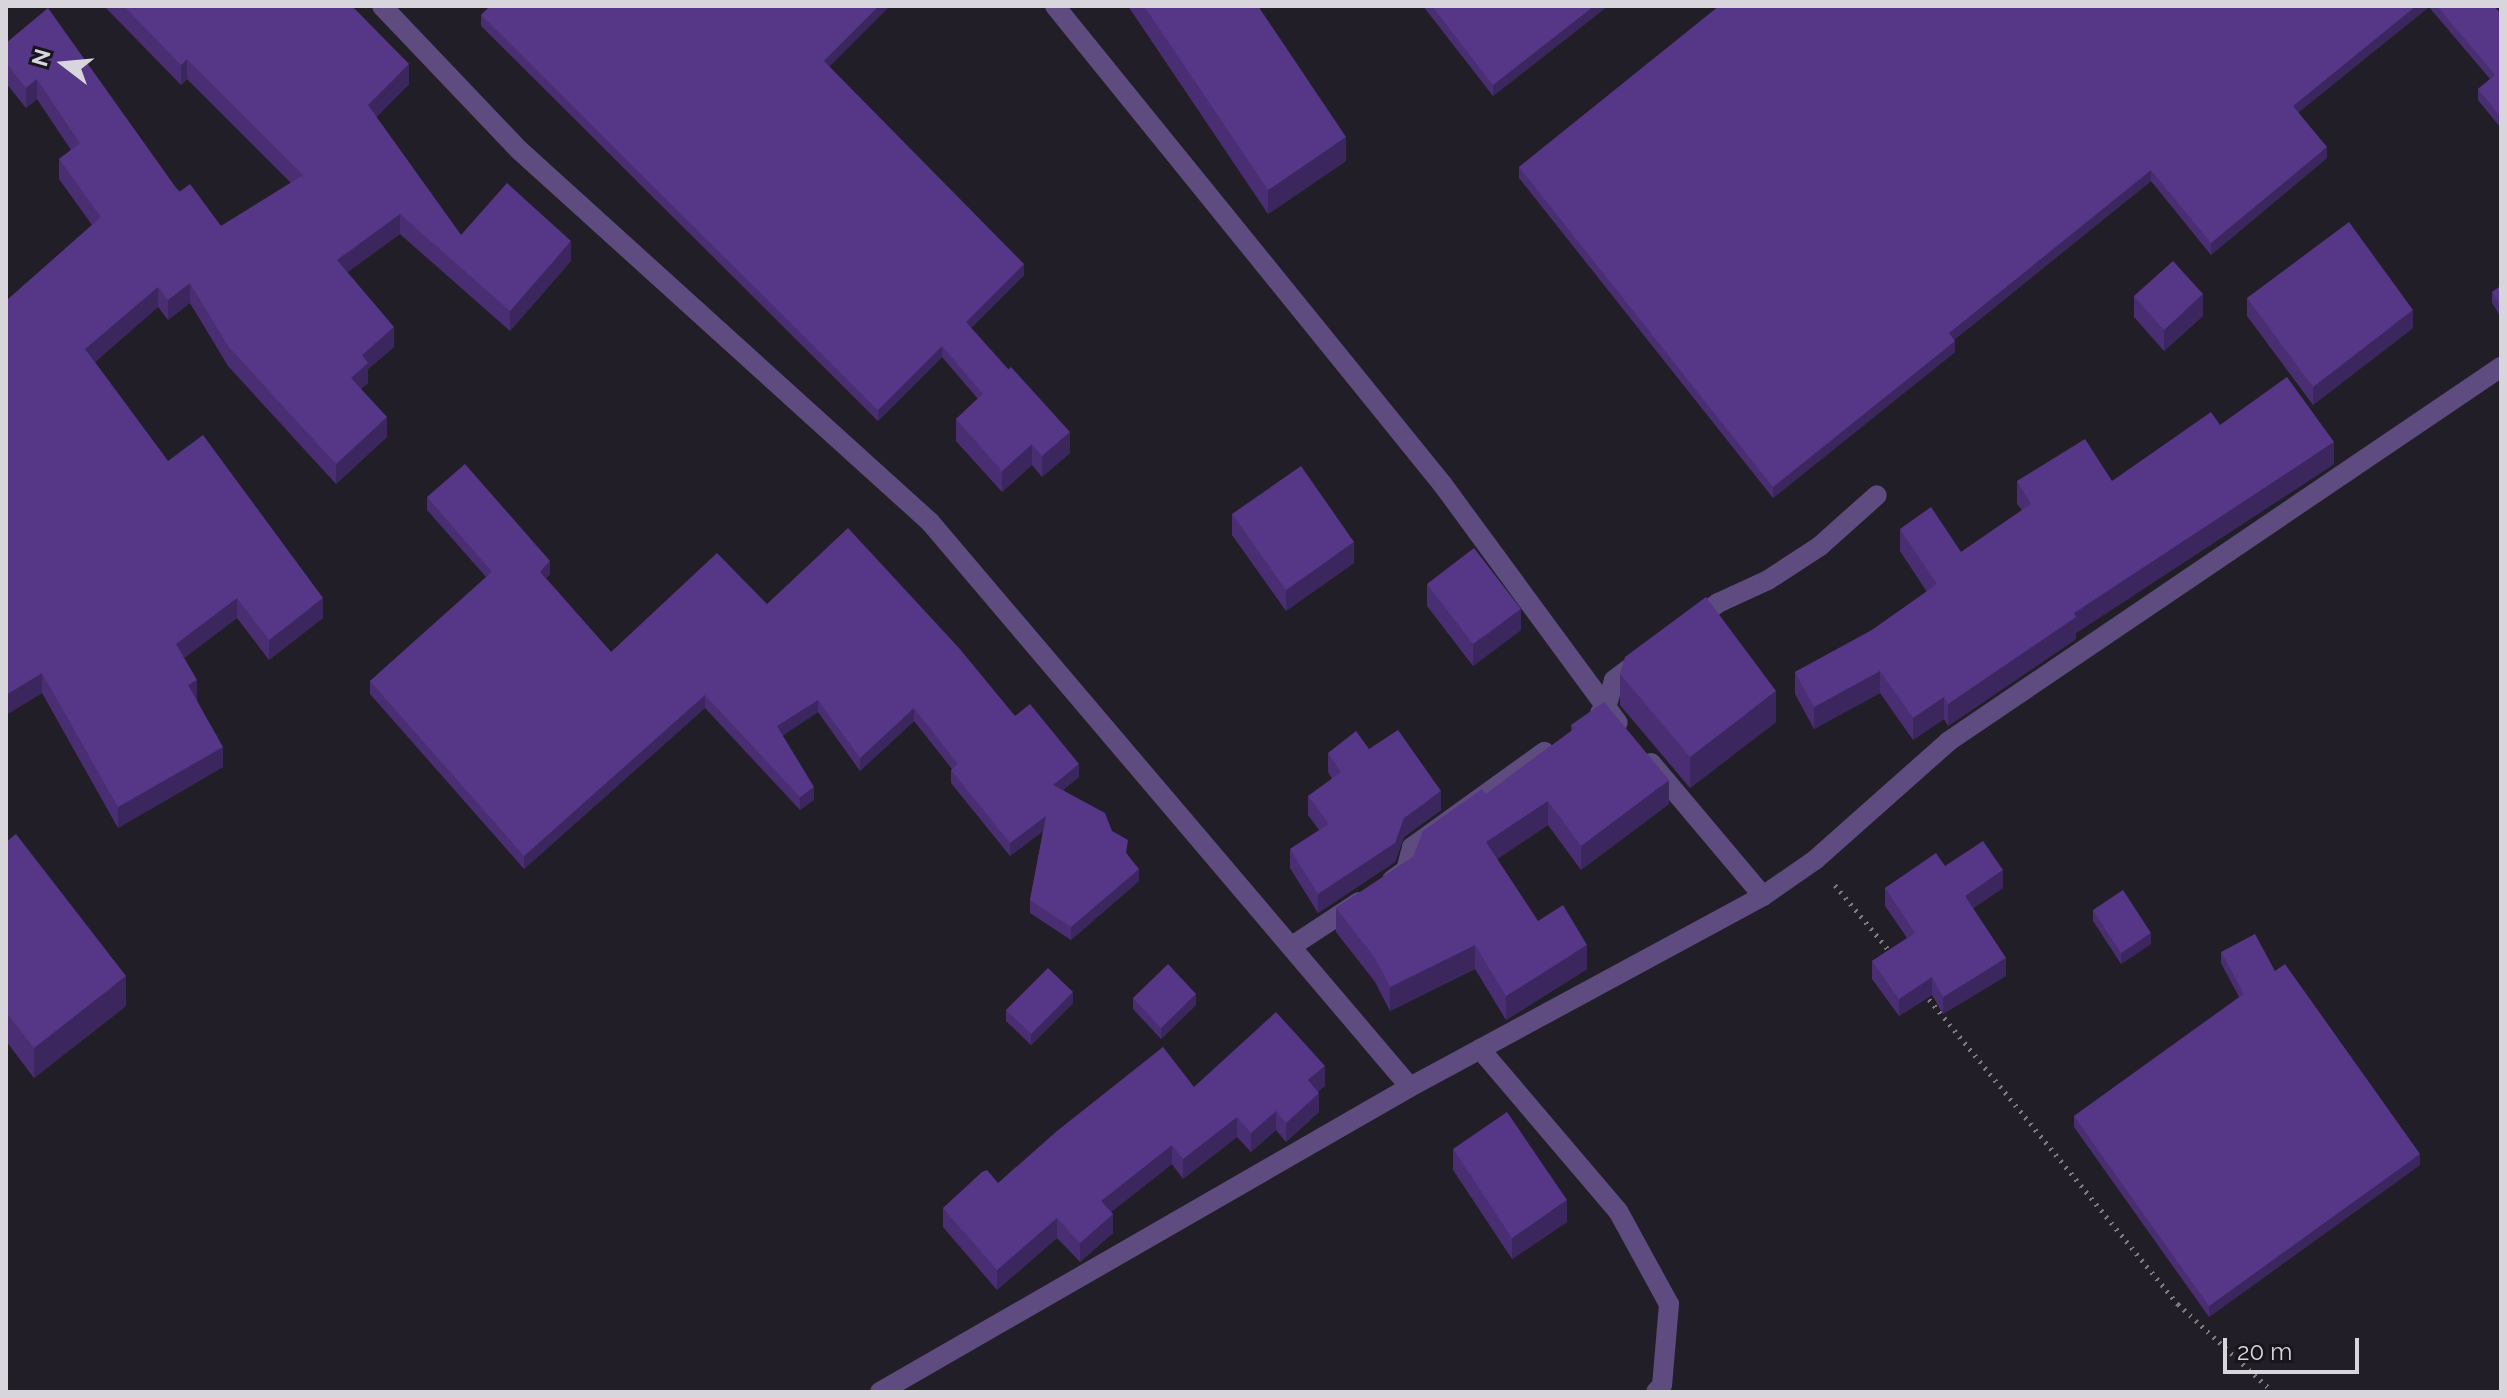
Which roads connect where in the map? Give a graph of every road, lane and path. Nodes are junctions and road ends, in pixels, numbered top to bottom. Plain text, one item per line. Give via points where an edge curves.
1 (382, 6) edge
2 (1055, 6) edge
3 (2501, 367) edge
4 (1877, 495) dead end
5 (1606, 708) junction
6 (1580, 726) edge
7 (1555, 744) edge
8 (1815, 860) junction
9 (1763, 896) junction
10 (1292, 946) junction
11 (1896, 958) edge
12 (1916, 983) edge
13 (1480, 1049) junction
14 (1410, 1087) junction
15 (880, 1392) edge
16 (1656, 1392) edge
17 (2273, 1392) edge

1 - 10 street via 518,149 930,522
2 - 5 street via 1443,485
3 - 8 street via 1949,741
4 - 5 street via 1820,546 1768,580 1718,603 1614,680
5 - 6 street
5 - 9 street
7 - 10 street via 1412,847 1406,870
8 - 9 street
8 - 11 path
9 - 13 street
10 - 14 street
12 - 17 path via 2178,1304
13 - 14 street
13 - 16 street via 1618,1211 1669,1304 1662,1385
14 - 15 street

